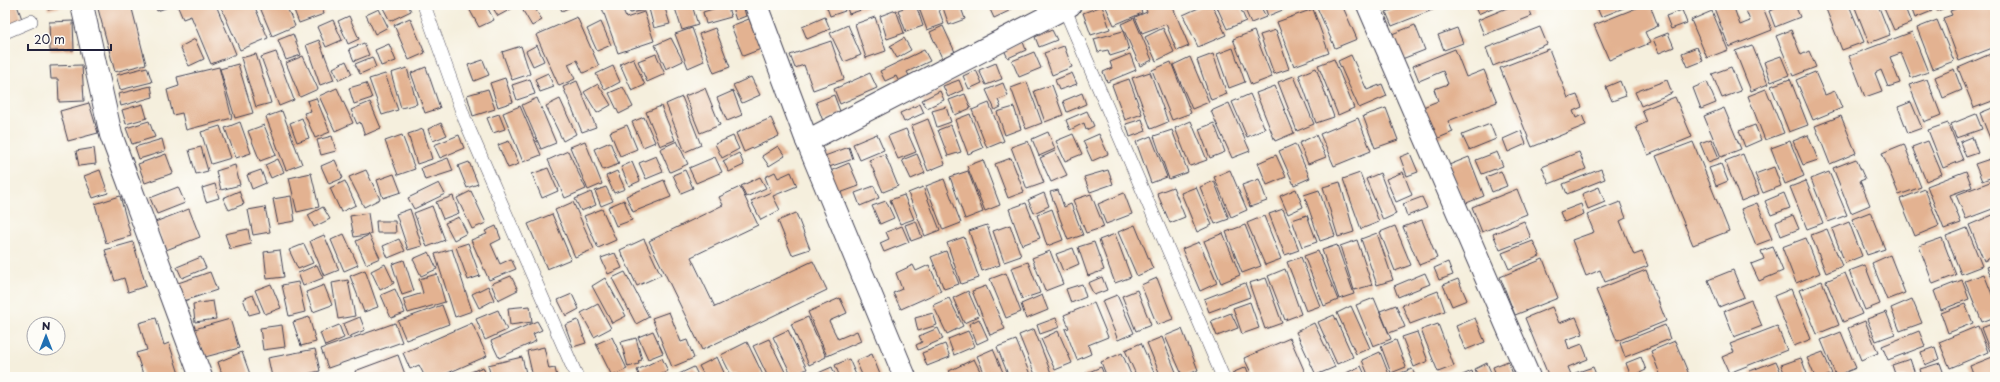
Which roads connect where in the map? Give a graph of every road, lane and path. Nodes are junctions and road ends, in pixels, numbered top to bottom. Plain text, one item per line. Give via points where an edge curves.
1 (82, 5) edge
2 (424, 5) edge
3 (756, 5) edge
4 (1368, 5) edge
5 (1066, 6) edge
6 (31, 21) dead end
7 (5, 32) edge
8 (807, 142) junction
9 (201, 377) edge
10 (577, 377) edge
11 (905, 377) edge
12 (1223, 377) edge
13 (1529, 377) edge

1 - 9 street via 111,135
2 - 10 lane via 465,120
3 - 8 street
4 - 13 street
5 - 8 street
5 - 12 lane
6 - 7 lane
8 - 11 street

